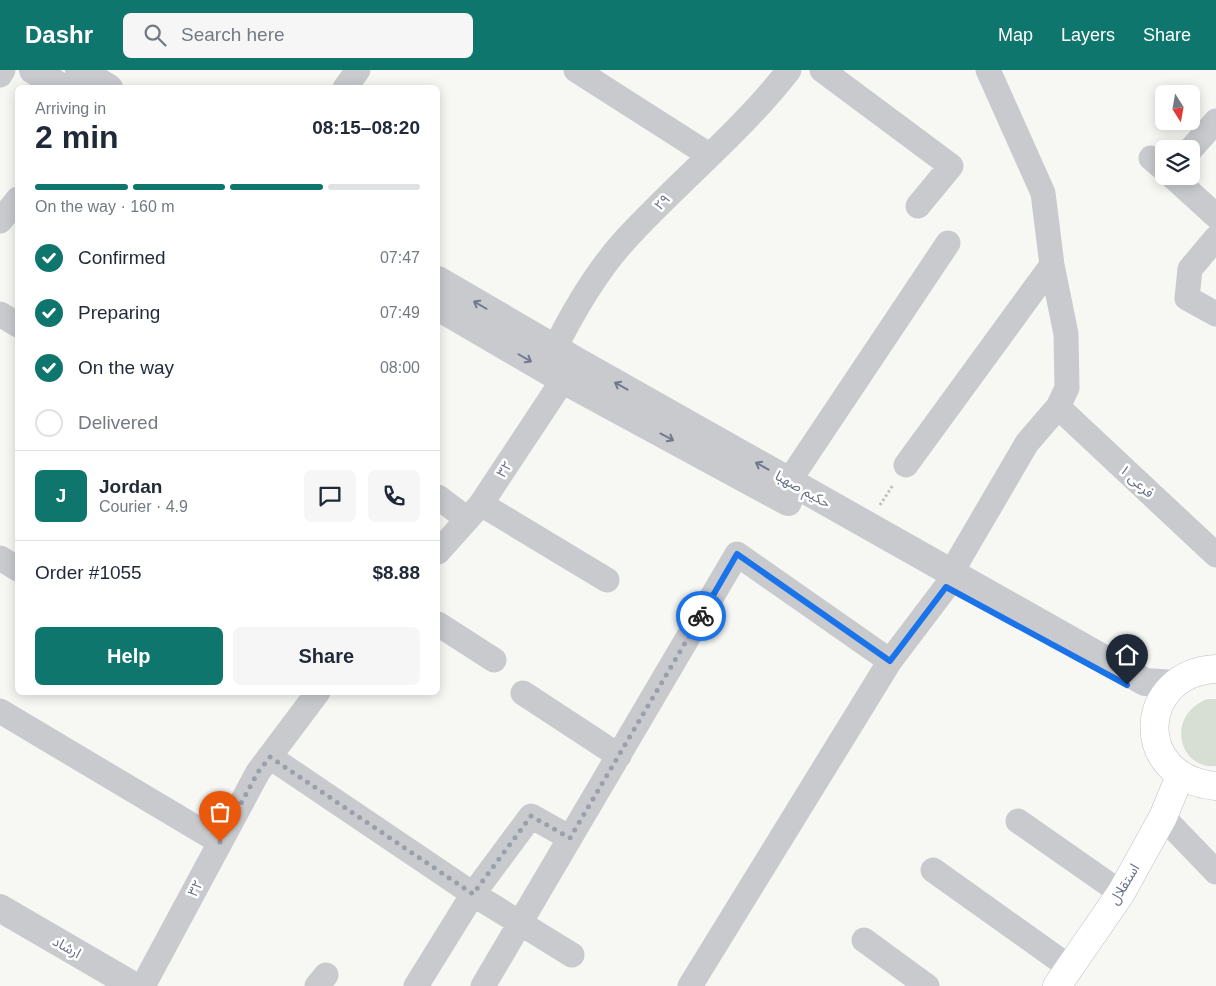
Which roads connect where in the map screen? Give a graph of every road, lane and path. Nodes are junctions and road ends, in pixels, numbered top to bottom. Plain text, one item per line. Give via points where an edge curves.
1 (3, 70) edge
2 (33, 70) edge
3 (79, 70) edge
4 (358, 70) edge
5 (576, 70) edge
6 (789, 70) edge
7 (822, 70) edge
8 (988, 70) edge
9 (0, 75) edge
10 (58, 85) edge
11 (104, 85) edge
12 (348, 85) edge
13 (1216, 120) edge
14 (1199, 140) edge
15 (709, 155) junction
16 (1182, 185) edge
17 (15, 203) edge
18 (918, 206) dead end
19 (1216, 216) edge
20 (0, 221) edge
21 (1216, 238) edge
22 (948, 243) dead end
23 (1052, 265) junction
24 (440, 281) edge
25 (440, 308) edge
26 (0, 314) edge
27 (1216, 314) edge
28 (15, 323) edge
29 (555, 348) junction
30 (563, 380) junction
31 (1058, 407) junction
32 (906, 465) joint
33 (789, 481) junction
34 (440, 498) edge
35 (474, 511) junction
36 (867, 525) junction
37 (440, 550) edge
38 (1216, 555) edge
39 (0, 558) edge
40 (15, 567) edge
41 (607, 580) dead end
42 (949, 580) junction
43 (440, 625) edge
44 (494, 660) dead end
45 (890, 661) junction
46 (1216, 669) edge
47 (523, 693) dead end
48 (1167, 693) junction
49 (316, 695) edge
50 (0, 711) edge
51 (619, 756) junction
52 (270, 757) junction
53 (1180, 776) junction
54 (1216, 786) edge
55 (1164, 818) junction
56 (1018, 821) dead end
57 (570, 838) junction
58 (220, 842) junction
59 (933, 870) dead end
60 (1216, 872) edge
61 (1121, 893) junction
62 (473, 894) junction
63 (0, 908) edge
64 (520, 921) junction
65 (864, 940) dead end
66 (572, 955) dead end
67 (1063, 976) edge
68 (134, 986) edge
69 (143, 986) edge
70 (416, 986) edge
71 (483, 986) edge
72 (690, 986) edge
73 (927, 986) edge

1 - 9 street
2 - 10 street
3 - 11 street
4 - 12 street
5 - 15 street
6 - 15 street, ۲۹ via 764,102
7 - 18 street via 951,166
8 - 23 street via 1043,193
13 - 14 street
15 - 29 street, ۲۹ via 624,242 578,303
16 - 19 street
17 - 20 street
21 - 27 street via 1190,269 1187,298
22 - 33 street
23 - 31 street via 1066,334 1067,388
23 - 32 street
29 -> 24 street, حکیم صهبا
25 -> 30 street, حکیم صهبا
26 - 28 street
29 - 30 street
33 -> 29 street, حکیم صهبا
30 - 35 street, ۳۲
30 -> 42 street, حکیم صهبا
31 - 38 street, فرعی ۱
31 - 42 street via 1027,443
32 - 36 path
33 - 36 street, حکیم صهبا
34 - 35 street
35 - 37 street, ۳۲
35 - 41 street
36 - 42 street, حکیم صهبا
39 - 40 street
42 - 45 street
42 - 48 street, حکیم صهبا
43 - 44 street
45 - 51 street via 737,554
45 - 72 street
46 - 48 main road via 1187,675
47 - 51 street
48 - 53 main road via 1155,719 1155,735 1159,751
49 - 52 street, ۳۲
50 - 58 street
51 - 57 street
52 - 58 street, ۳۲ via 258,772
52 - 62 street
53 - 54 main road via 1198,784
53 - 55 main road, استقلال
55 - 60 street
55 - 61 main road, استقلال
56 - 61 street
57 - 62 street via 531,816
57 - 64 street
58 - 69 street, ۳۲
59 - 67 street
61 - 67 main road, استقلال
62 - 64 street
62 - 70 street
63 - 68 street, ارشاد
64 - 66 street
64 - 71 street
65 - 73 street

